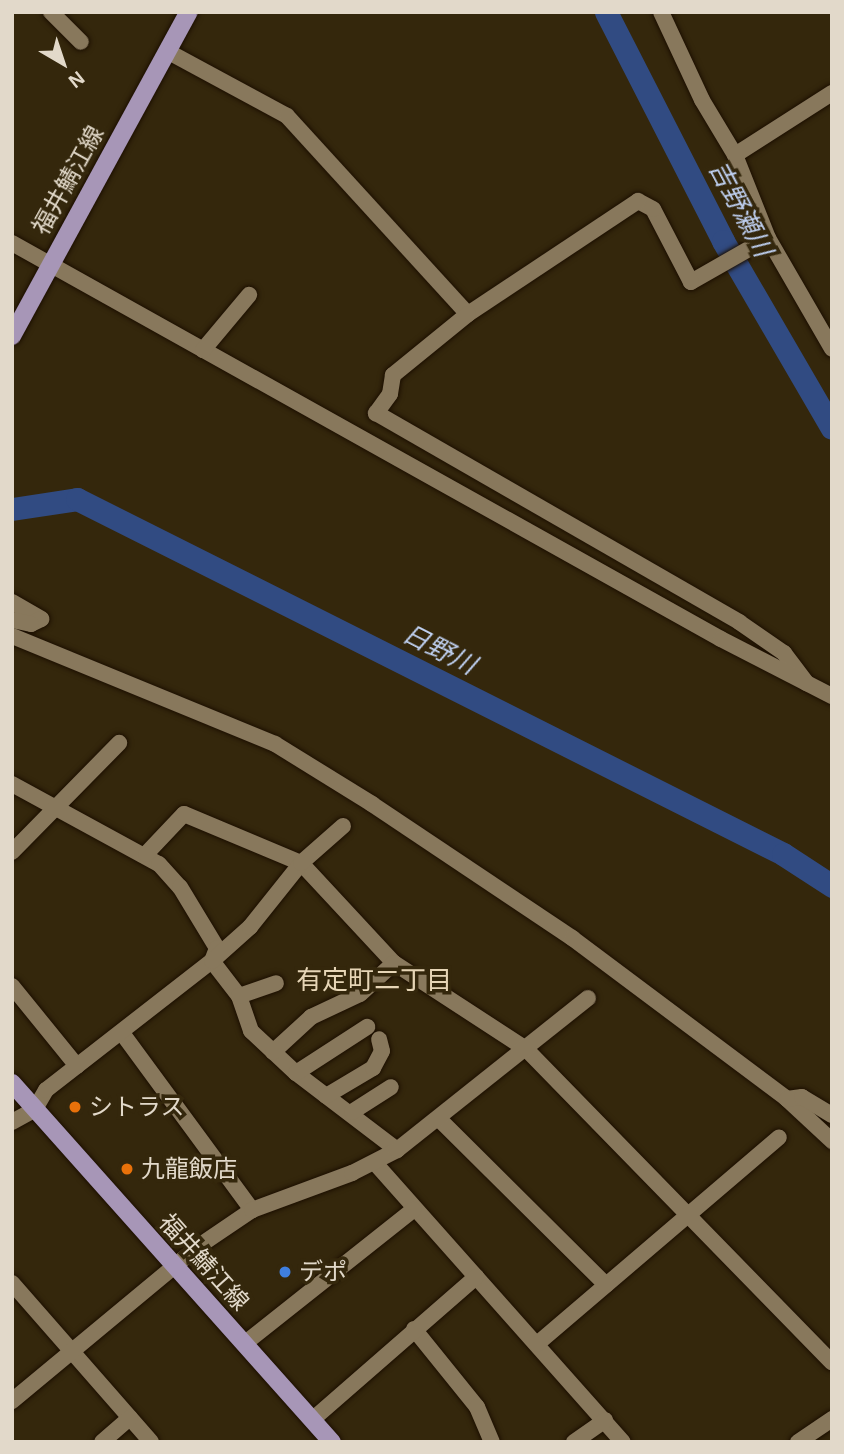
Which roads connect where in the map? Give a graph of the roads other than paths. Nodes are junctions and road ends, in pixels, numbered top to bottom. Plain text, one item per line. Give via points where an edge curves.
1 (51, 12) edge
2 (189, 12) edge
3 (661, 12) edge
4 (81, 42) dead end
5 (167, 51) junction
6 (832, 93) edge
7 (735, 155) junction
8 (768, 238) junction
9 (12, 243) edge
10 (49, 268) junction
11 (249, 295) dead end
12 (468, 314) junction
13 (12, 336) edge
14 (832, 349) edge
15 (204, 350) junction
16 (12, 602) edge
17 (12, 620) edge
18 (12, 636) edge
19 (807, 682) junction
20 (832, 696) edge
21 (119, 743) dead end
22 (12, 784) edge
23 (55, 807) junction
24 (343, 826) dead end
25 (12, 852) edge
26 (146, 854) junction
27 (301, 863) junction
28 (212, 961) junction
29 (394, 963) junction
30 (276, 982) dead end
31 (12, 986) edge
32 (239, 996) junction
33 (588, 998) dead end
34 (122, 1033) junction
35 (526, 1049) junction
36 (273, 1052) junction
37 (77, 1066) junction
38 (296, 1073) junction
39 (12, 1083) edge
40 (391, 1087) dead end
41 (326, 1096) junction
42 (787, 1099) junction
43 (35, 1110) junction
44 (352, 1112) junction
45 (832, 1115) edge
46 (440, 1120) junction
47 (12, 1122) edge
48 (779, 1137) dead end
49 (832, 1141) edge
50 (397, 1150) junction
51 (375, 1163) junction
52 (252, 1210) junction
53 (413, 1210) junction
54 (689, 1215) junction
55 (174, 1266) junction
56 (476, 1277) junction
57 (12, 1283) edge
58 (606, 1285) junction
59 (414, 1329) junction
60 (244, 1344) junction
61 (537, 1345) junction
62 (72, 1351) junction
63 (832, 1363) edge
64 (12, 1401) edge
65 (130, 1418) junction
66 (832, 1419) edge
67 (312, 1420) junction
68 (605, 1420) junction
69 (325, 1439) edge
70 (102, 1442) edge
71 (151, 1442) edge
72 (492, 1442) edge
73 (574, 1442) edge
74 (623, 1442) edge
75 (798, 1442) edge

1 - 4 street
2 - 5 main road, 福井鯖江線
3 - 7 street via 702,100
5 - 10 main road, 福井鯖江線
5 - 12 street via 287,116
6 - 7 street
7 - 8 street
8 - 12 street via 691,282 653,209 638,201
8 - 14 street
9 - 10 street
10 - 13 main road, 福井鯖江線
10 - 15 street
11 - 15 street
12 - 19 street via 393,375 390,394 376,413 739,622 784,653
15 - 19 street
16 - 17 street via 41,619 31,624
18 - 42 street via 275,744 572,938
19 - 20 street
21 - 23 street
22 - 23 street
23 - 25 street
23 - 26 street
24 - 27 street
26 - 27 street via 184,814
26 - 28 street via 180,887 217,948
27 - 28 street via 250,927
27 - 29 street
28 - 32 street
28 - 34 street
29 - 35 street
29 - 36 street via 360,994 311,1017
30 - 32 street
31 - 37 street
32 - 36 street via 251,1031
33 - 35 street
34 - 37 street
34 - 52 street
35 - 46 street
35 - 54 street
36 - 38 street
37 - 43 street via 46,1090
38 - 41 street
38 - 41 street via 373,1033 382,1051 373,1068
39 - 43 main road, 福井鯖江線
40 - 44 street
41 - 44 street
42 - 45 street via 802,1097
42 - 49 street
43 - 47 street
43 - 55 main road, 福井鯖江線
44 - 50 street
46 - 50 street
46 - 58 street
48 - 54 street
50 - 51 street
51 - 52 street
51 - 53 street
52 - 55 street
53 - 56 street
53 - 60 street
54 - 58 street
54 - 63 street
55 - 60 main road, 福井鯖江線
55 - 62 street
56 - 59 street
56 - 61 street
57 - 62 street
58 - 61 street
59 - 67 street
59 - 72 street via 463,1387
60 - 67 main road, 福井鯖江線
61 - 68 street
62 - 64 street
62 - 65 street
65 - 70 street
65 - 71 street
66 - 75 street
67 - 69 main road, 福井鯖江線
68 - 73 street
68 - 74 street

